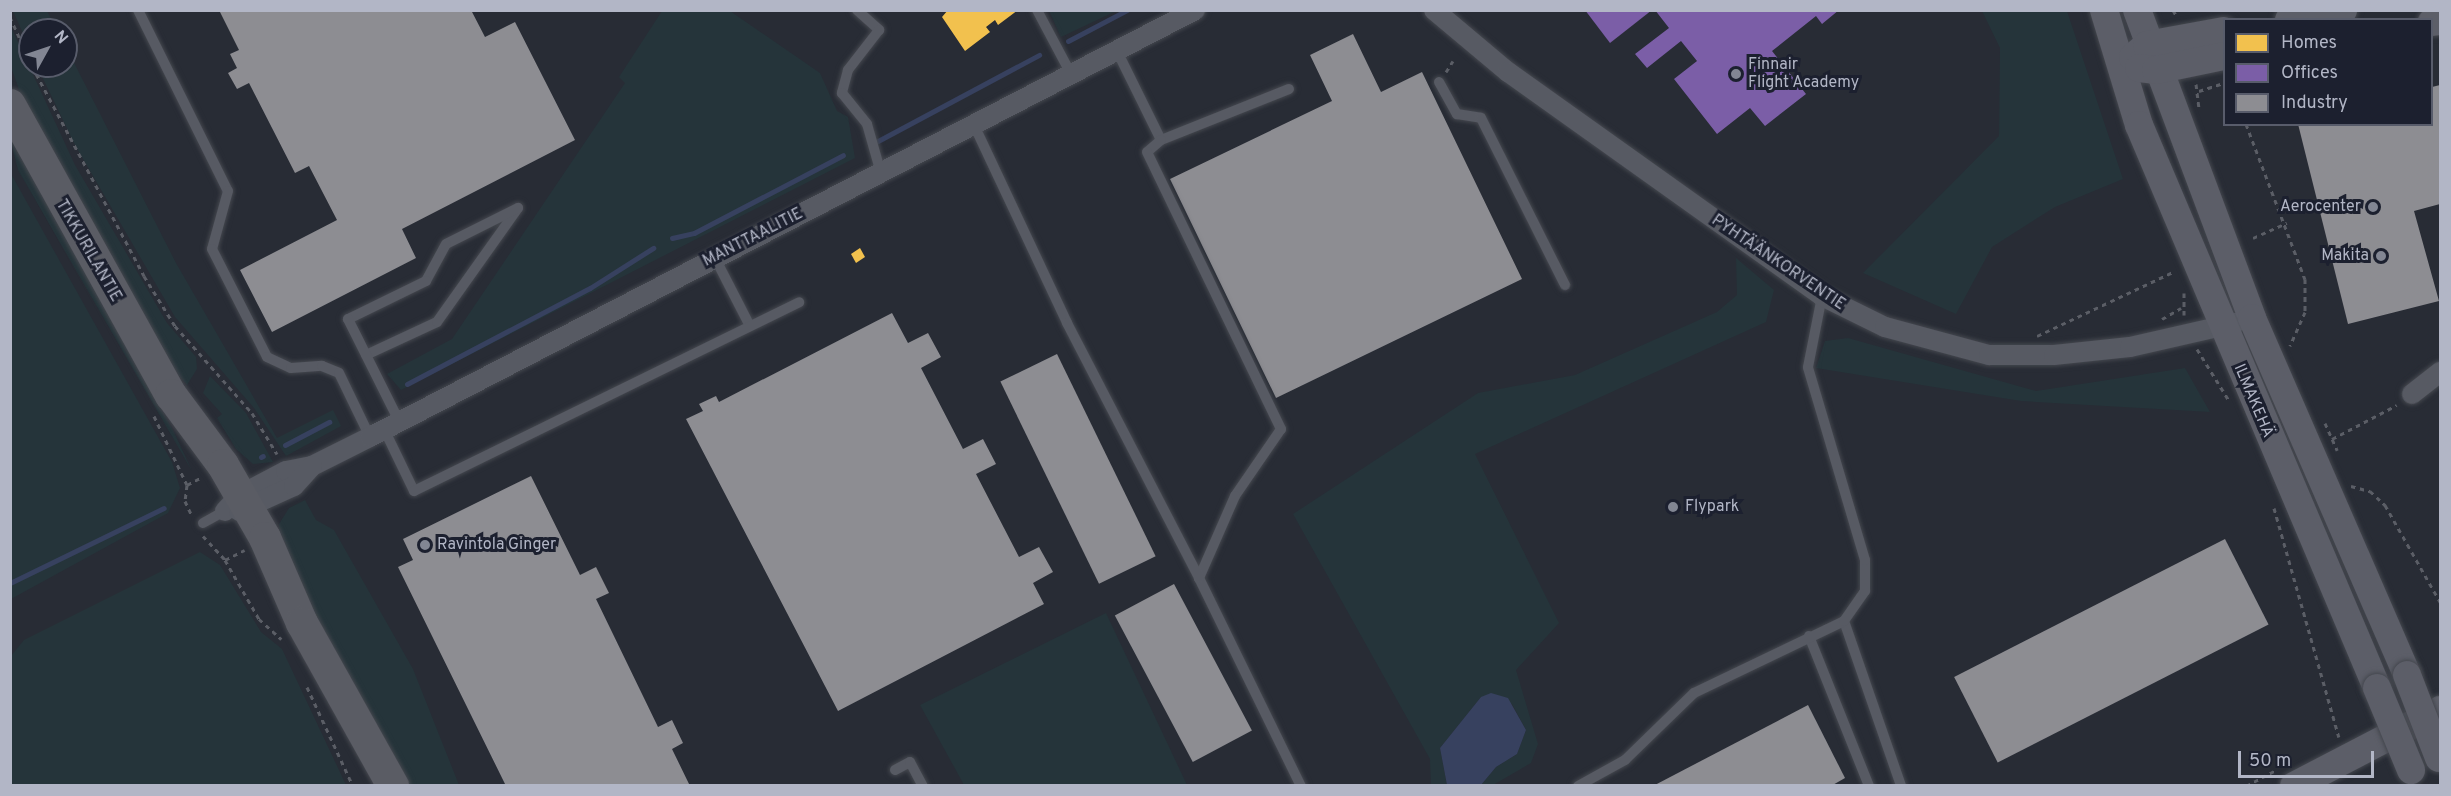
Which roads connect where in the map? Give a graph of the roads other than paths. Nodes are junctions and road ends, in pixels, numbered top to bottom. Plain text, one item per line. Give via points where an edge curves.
1 (138, 10) edge
2 (857, 10) edge
3 (1037, 10) edge
4 (1195, 10) edge
5 (1434, 10) edge
6 (2104, 10) edge
7 (2137, 10) edge
8 (2343, 10) edge
9 (2300, 18) edge
10 (2223, 32) edge
11 (2186, 50) junction
12 (1117, 51) junction
13 (2223, 56) edge
14 (2151, 58) junction
15 (2122, 66) junction
16 (1071, 74) junction
17 (1439, 82) dead end
18 (1289, 89) dead end
19 (10, 105) edge
20 (974, 125) junction
21 (1161, 140) junction
22 (881, 173) junction
23 (715, 258) junction
24 (1565, 285) dead end
25 (1822, 296) junction
26 (799, 302) dead end
27 (2252, 318) junction
28 (750, 326) junction
29 (2221, 327) junction
30 (366, 356) junction
31 (2440, 372) edge
32 (2412, 394) road end
33 (384, 429) junction
34 (229, 510) junction
35 (1199, 578) junction
36 (1844, 621) junction
37 (1809, 636) junction
38 (342, 699) junction
39 (2440, 710) edge
40 (2440, 760) edge
41 (895, 770) dead end
42 (2414, 778) edge
43 (375, 786) edge
44 (393, 786) edge
45 (923, 786) edge
46 (1301, 786) edge
47 (1578, 786) edge
48 (1869, 786) edge
49 (1901, 786) edge
50 (2294, 786) edge

1 - 33 lane via 228,191 212,249 267,357 291,368 322,366 339,374
2 - 22 lane via 879,30 848,70 842,93 867,124
3 - 16 lane
4 - 12 street, MANTTAALITIE
5 - 25 street, PYHTÄÄNKORVENTIE via 1508,72
6 - 15 main road, ILMAKEHÄ
7 - 14 main road, ILMAKEHÄ
8 - 9 main road
10 - 11 main road
11 - 13 main road
11 - 14 main road
12 - 16 street, MANTTAALITIE
12 - 21 lane
14 - 15 main road
14 - 27 main road, ILMAKEHÄ
15 - 29 main road, ILMAKEHÄ via 2139,125
16 - 20 street, MANTTAALITIE
17 - 24 lane via 1457,114 1482,118
18 - 21 lane
19 - 34 main road, TIKKURILANTIE via 41,169 171,395
20 - 22 street, MANTTAALITIE
20 - 35 lane via 1067,323
21 - 35 lane via 1146,152 1281,429 1235,496
22 - 23 street, MANTTAALITIE
23 - 28 lane
23 - 33 street, MANTTAALITIE
25 - 29 street, PYHTÄÄNKORVENTIE via 1895,330 1989,355 2054,355 2192,335
25 - 36 lane via 1808,367 1865,560 1865,591
26 - 28 lane
27 - 29 street, PYHTÄÄNKORVENTIE
27 - 40 main road, ILMAKEHÄ, bridge
28 - 33 lane via 414,491
29 - 42 main road, ILMAKEHÄ, bridge
30 - 30 lane via 348,318 426,281 446,244 518,208 437,322
30 - 33 lane
31 - 32 street
33 - 34 street, MANTTAALITIE via 312,466 294,486
34 - 38 main road, TIKKURILANTIE via 294,633
35 - 46 lane
36 - 37 lane
36 - 49 lane
37 - 47 lane via 1694,693 1625,760
37 - 48 lane
38 - 43 main road, TIKKURILANTIE
38 - 44 main road, TIKKURILANTIE
39 - 50 main road
41 - 45 lane via 910,762

